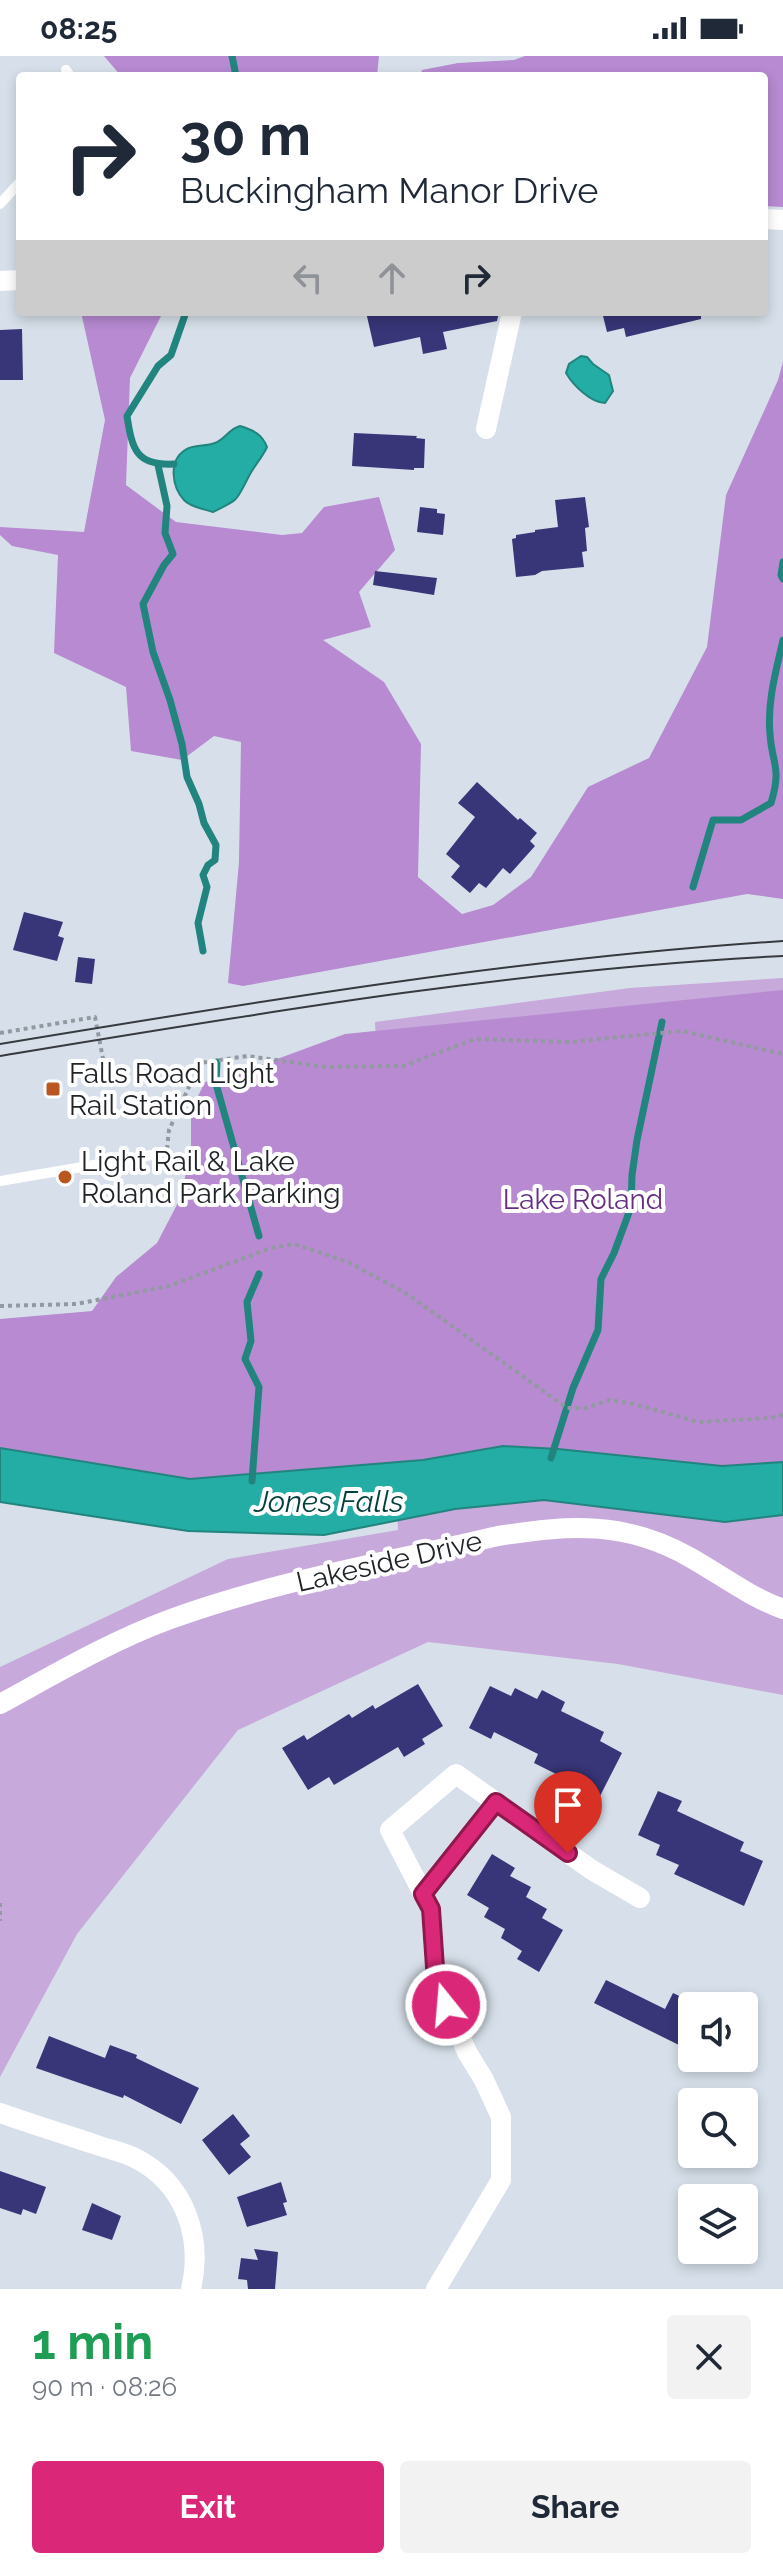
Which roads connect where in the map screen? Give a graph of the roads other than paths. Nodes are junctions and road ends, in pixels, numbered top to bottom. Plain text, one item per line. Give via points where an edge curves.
1 (16, 186) edge
2 (0, 204) edge
3 (511, 316) edge
4 (486, 429) dead end
5 (152, 1155) dead end
6 (0, 1181) edge
7 (783, 1609) edge
8 (0, 1704) edge
9 (496, 1802) junction
10 (423, 1894) junction
11 (640, 1898) dead end
12 (0, 2113) edge
13 (191, 2289) edge
14 (436, 2289) edge

1 - 2 lane
3 - 4 street
5 - 6 lane
7 - 8 street, Lakeside Drive via 687,1555 634,1533 588,1527 531,1531 196,1610 105,1647
9 - 10 street
9 - 10 street via 456,1774 390,1830
9 - 11 street
10 - 14 street via 431,1909 436,1982 501,2117 501,2180
12 - 13 street via 135,2158 162,2177 180,2197 189,2218 195,2245

